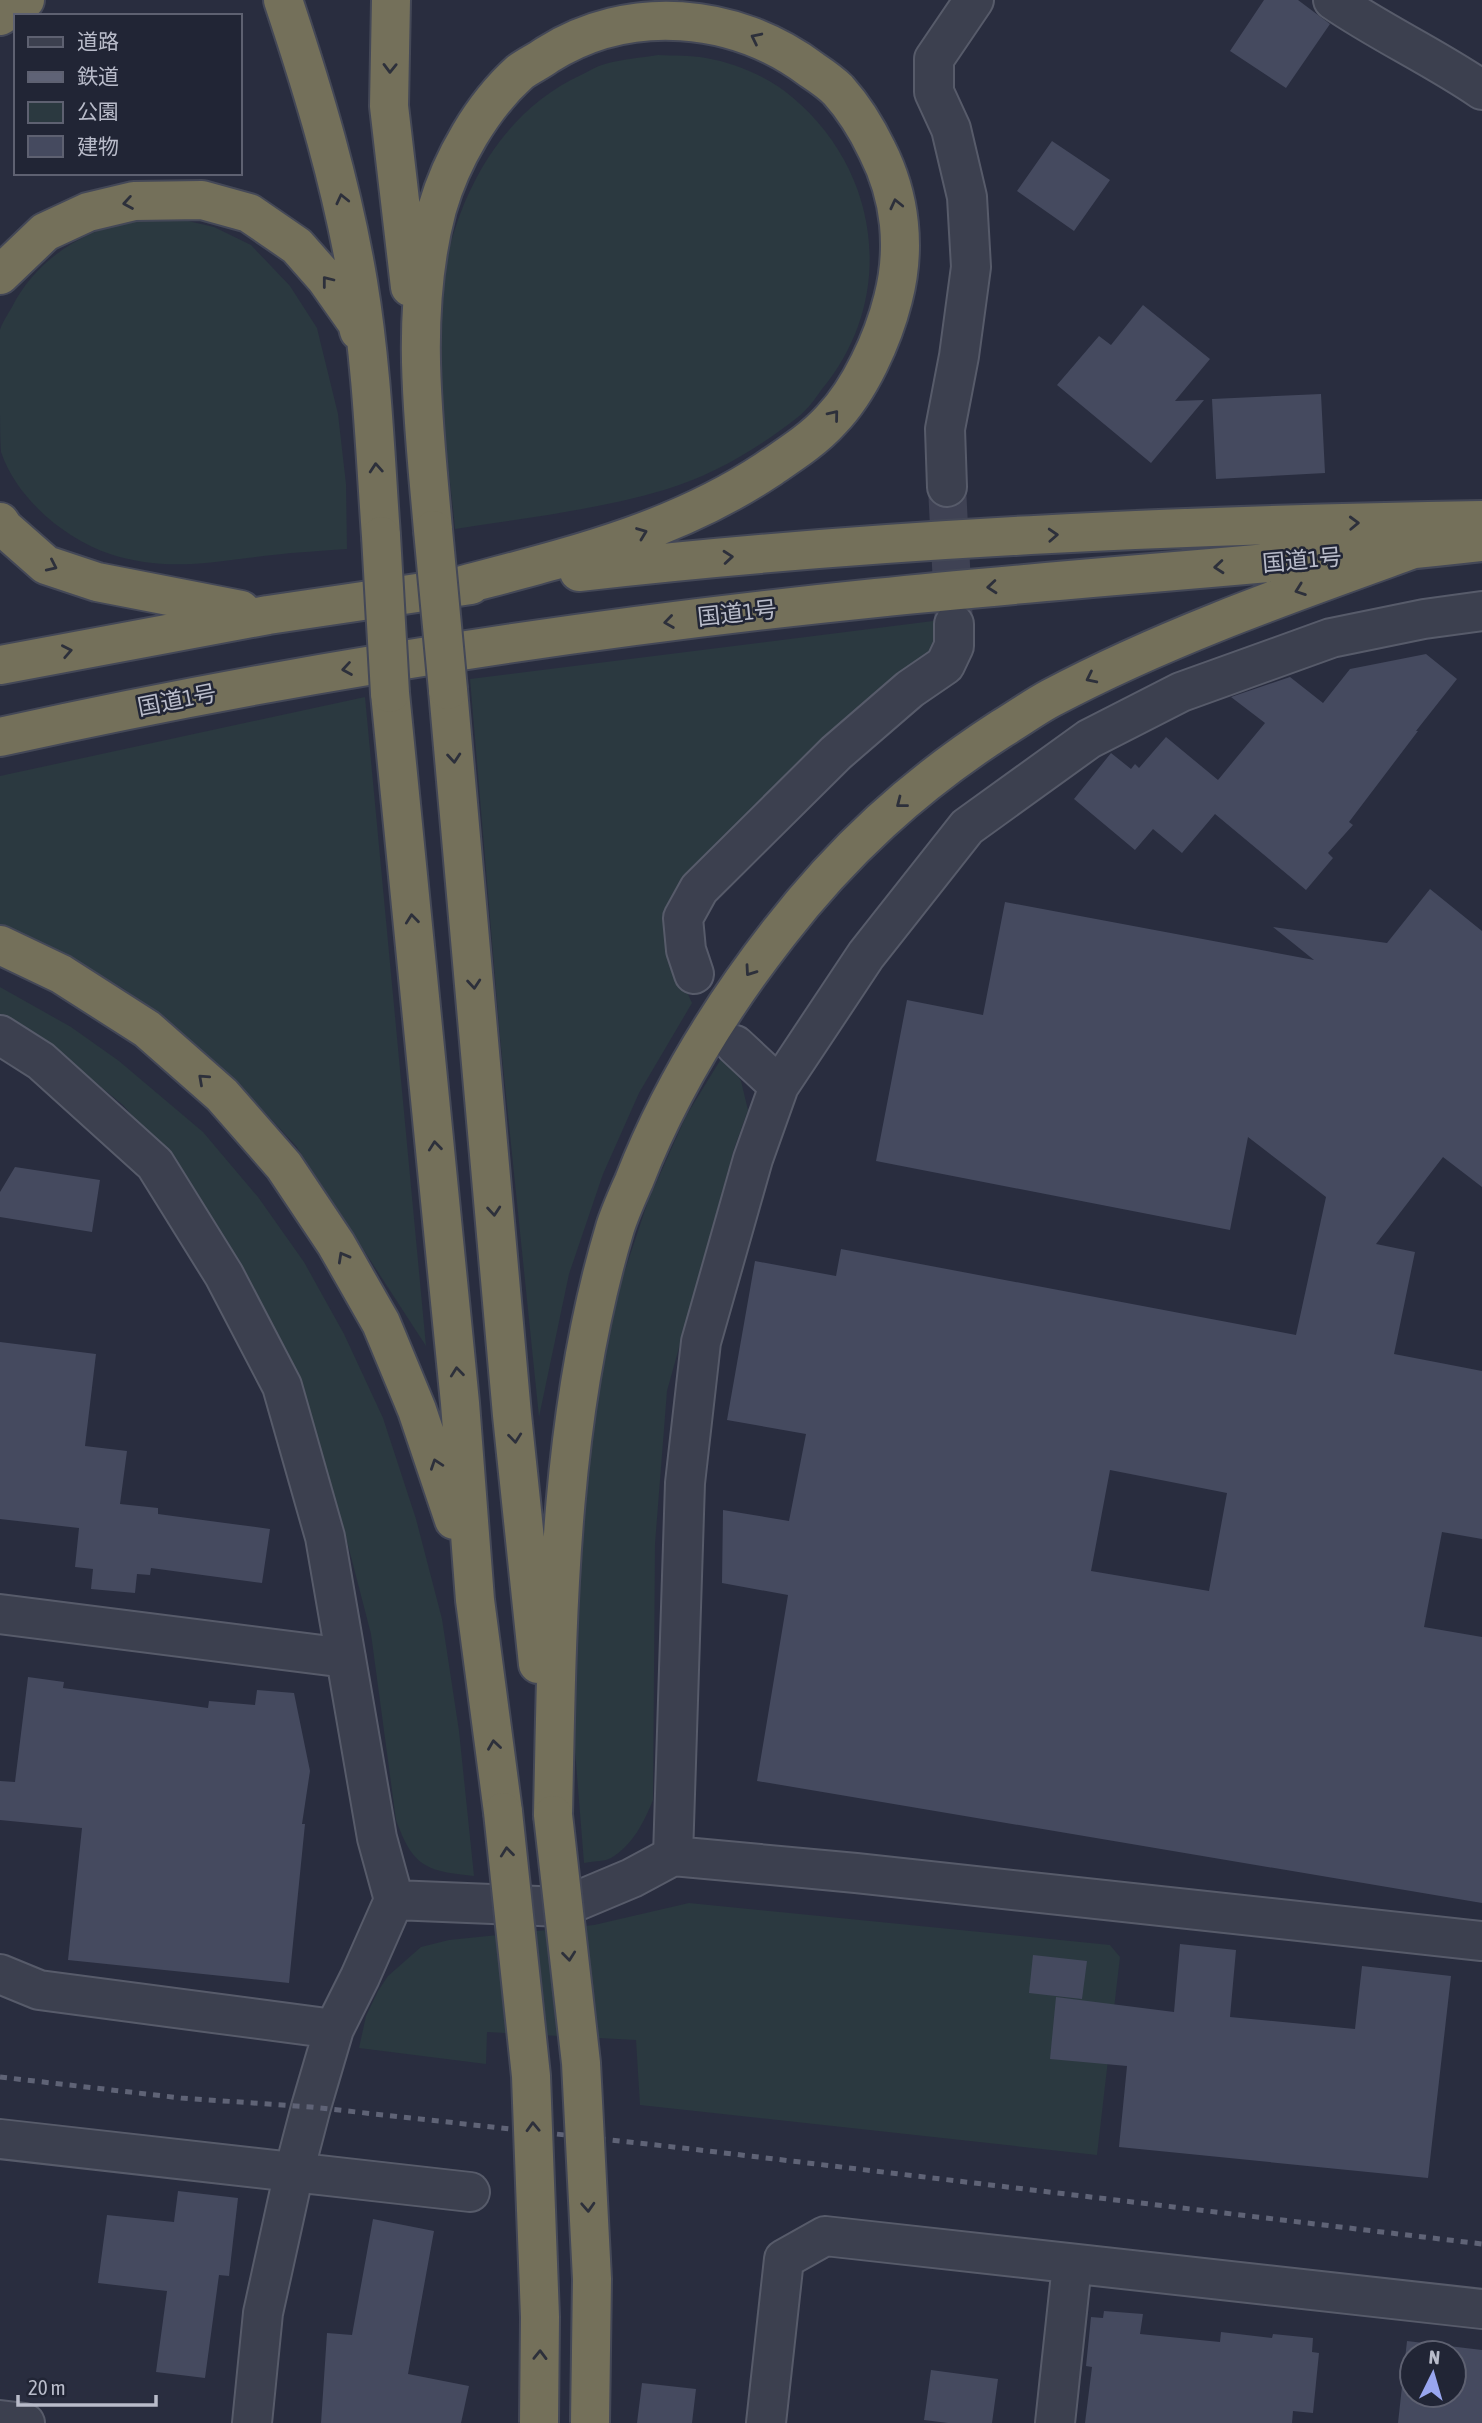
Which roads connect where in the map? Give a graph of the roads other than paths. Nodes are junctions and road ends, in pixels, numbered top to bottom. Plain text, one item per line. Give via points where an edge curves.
1 (25, 0) edge
2 (283, 0) edge
3 (391, 0) edge
4 (974, 0) edge
5 (1333, 0) edge
6 (0, 16) edge
7 (1482, 90) edge
8 (0, 275) edge
9 (420, 377) junction
10 (370, 388) junction
11 (947, 486) tunnel mouth
12 (1482, 520) edge
13 (0, 522) edge
14 (1482, 542) edge
15 (1411, 550) junction
16 (459, 586) junction
17 (1482, 611) edge
18 (268, 615) junction
19 (954, 624) tunnel mouth
20 (0, 665) edge
21 (0, 737) edge
22 (0, 945) edge
23 (694, 974) dead end
24 (0, 1035) edge
25 (735, 1045) dead end
26 (779, 1086) junction
27 (475, 1600) junction
28 (0, 1614) edge
29 (346, 1658) junction
30 (553, 1815) junction
31 (673, 1856) junction
32 (394, 1900) junction
33 (1482, 1941) edge
34 (0, 1974) edge
35 (334, 2029) junction
36 (0, 2139) edge
37 (294, 2172) junction
38 (470, 2192) dead end
39 (1072, 2265) junction
40 (1482, 2309) edge
41 (0, 2420) edge
42 (25, 2423) edge
43 (252, 2423) edge
44 (539, 2423) edge
45 (590, 2423) edge
46 (766, 2423) edge
47 (1055, 2423) edge

1 - 6 highway
10 -> 2 highway via 359,284 342,199
3 -> 9 highway via 389,106
4 - 11 street via 934,59 933,92 951,129 967,197 971,267 945,429
5 - 7 street
10 -> 8 highway via 357,323 297,246 249,213 202,200 134,201 88,212 44,232
16 -> 9 highway via 602,548 672,522 741,487 832,419 865,371 886,328 898,281 901,228 888,171 865,126 836,88 794,57 739,30 685,21 625,23 571,40 521,72 483,114 457,157 438,207 427,262
9 -> 30 highway, bridge via 512,1415
27 -> 10 highway, bridge via 390,693
16 -> 12 highway, 国道1号 via 876,544
13 -> 18 highway via 46,565 97,582
14 - 15 highway, 国道1号
15 -> 21 highway, 国道1号 via 691,619 297,677
15 -> 30 highway via 1244,610 1146,652 1048,699 964,754 883,818 811,891 699,1045 654,1129 616,1226 589,1331 561,1570
16 - 18 highway, 国道1号
17 - 26 street via 1331,638 1181,692 1089,739 967,827 866,955
20 -> 18 highway, 国道1号
19 - 23 street via 954,646 945,665 836,753 699,890 683,918
27 -> 22 highway via 449,1500 381,1323 284,1166 222,1096 147,1029 61,974
24 - 29 street via 41,1061 155,1164 224,1275 282,1386 325,1537
25 - 26 street
26 - 31 street via 753,1159 701,1342 685,1483
44 -> 27 highway, bridge via 531,2076
28 - 29 street
29 - 32 street via 377,1838
30 -> 45 highway, bridge via 581,2063 592,2279
31 - 32 street via 563,1907
31 - 33 street
32 - 35 street
34 - 35 street via 39,1990
35 - 37 street
36 - 37 street
37 - 38 street
37 - 43 street via 263,2313
39 - 40 street
39 - 46 street via 825,2236 784,2259
39 - 47 street
41 - 42 street

